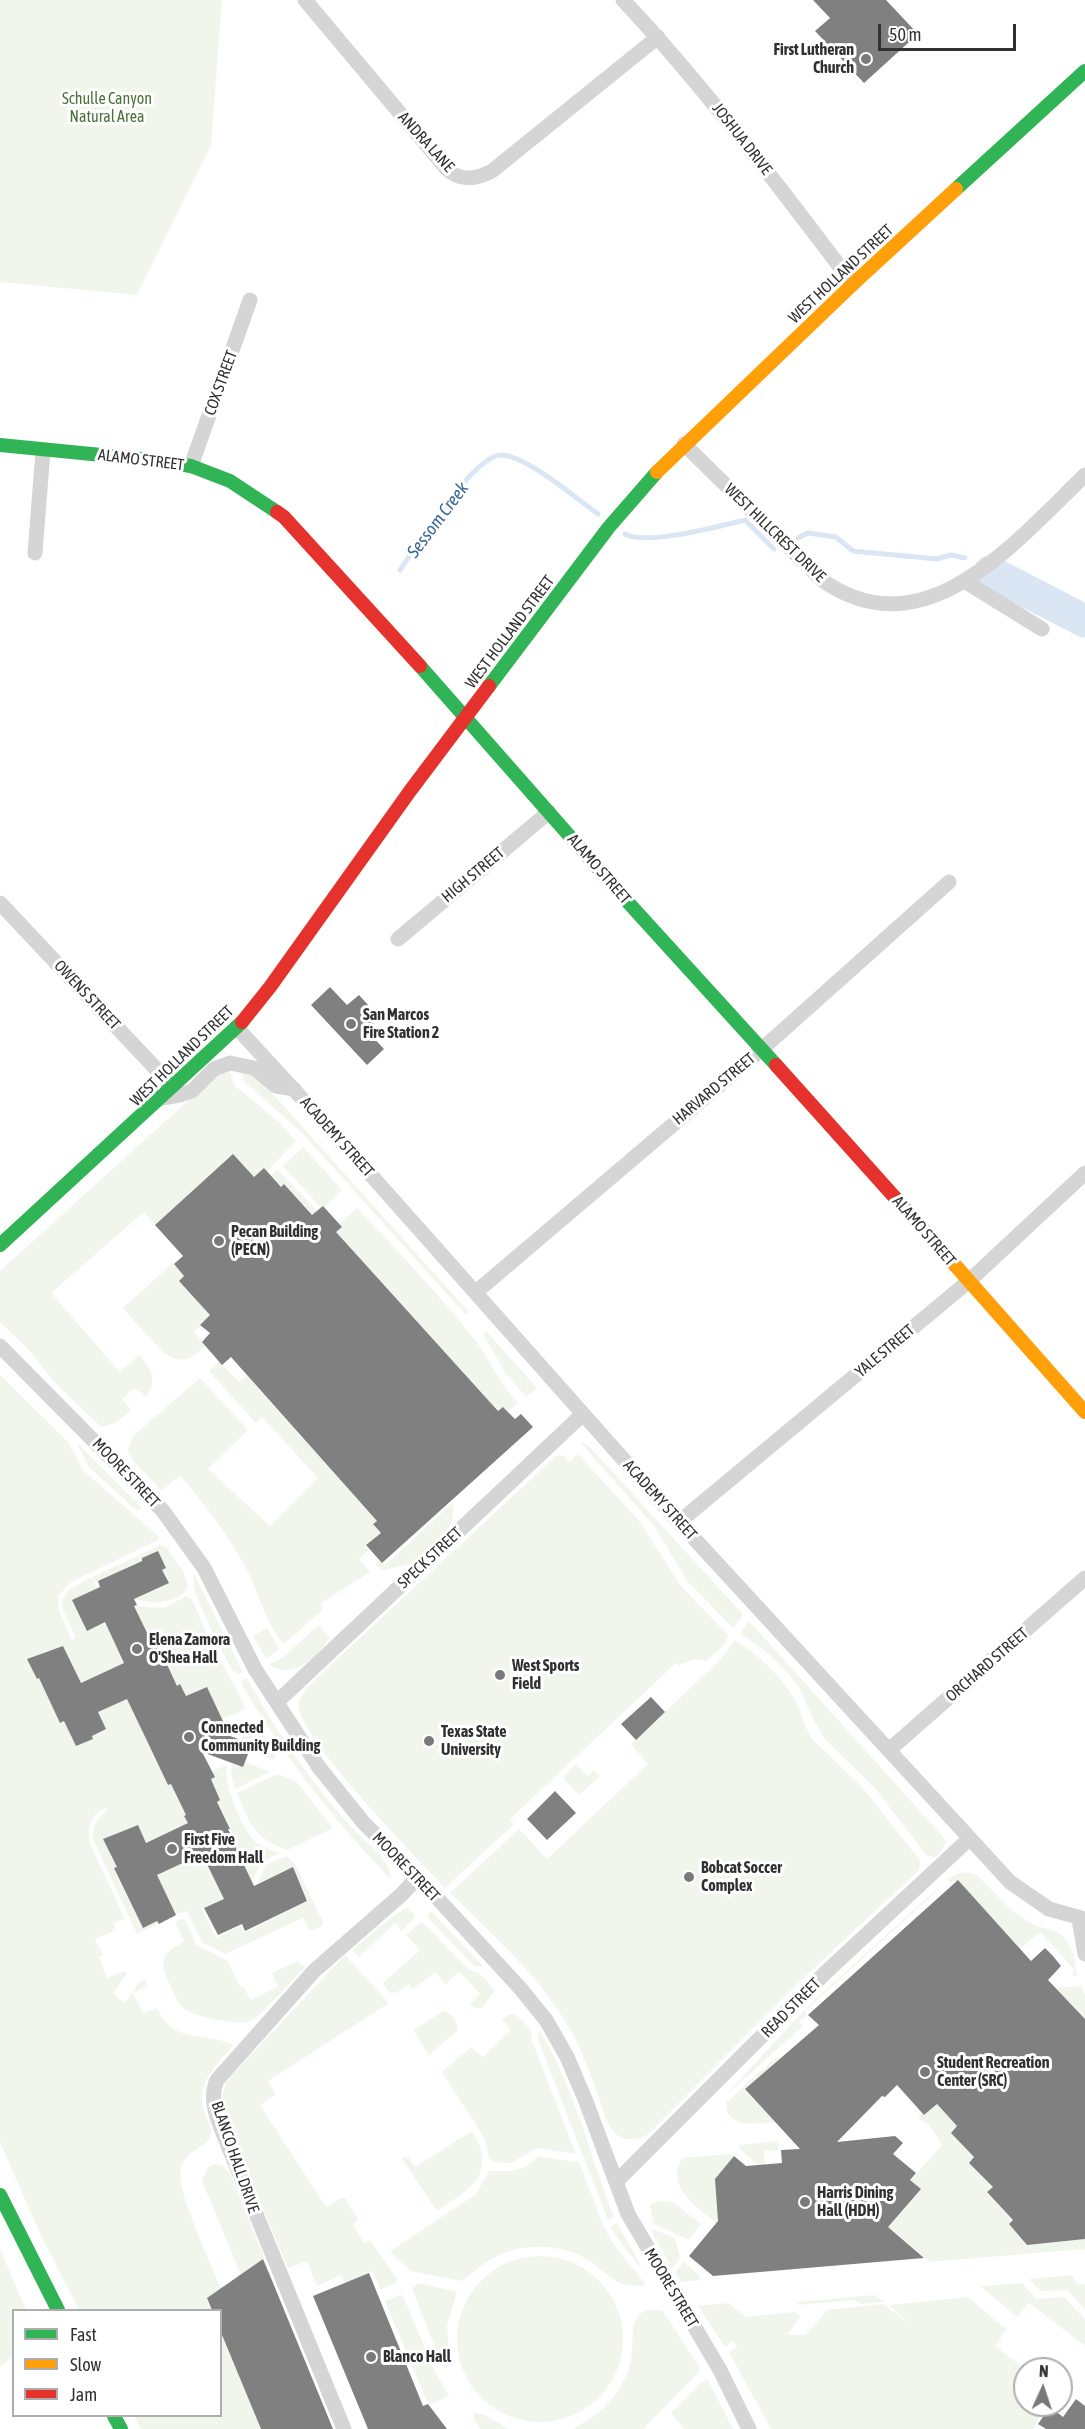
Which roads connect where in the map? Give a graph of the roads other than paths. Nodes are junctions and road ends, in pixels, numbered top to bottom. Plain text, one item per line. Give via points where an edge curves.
1 (304, 0) edge
2 (623, 0) edge
3 (658, 38) junction
4 (1085, 71) edge
5 (853, 284) junction
6 (250, 300) dead end
7 (684, 444) junction
8 (0, 446) edge
9 (43, 451) junction
10 (191, 466) junction
11 (1085, 475) edge
12 (35, 553) dead end
13 (966, 582) junction
14 (1042, 629) dead end
15 (466, 717) junction
16 (549, 812) junction
17 (949, 882) dead end
18 (0, 903) edge
19 (398, 939) dead end
20 (237, 1028) junction
21 (762, 1049) junction
22 (294, 1089) junction
23 (168, 1093) junction
24 (1085, 1173) edge
25 (0, 1245) edge
26 (969, 1281) junction
27 (476, 1292) junction
28 (0, 1346) edge
29 (1085, 1412) edge
30 (583, 1414) junction
31 (679, 1522) junction
32 (1085, 1578) edge
33 (277, 1702) junction
34 (889, 1750) junction
35 (969, 1839) junction
36 (417, 1878) junction
37 (1082, 1919) edge
38 (1085, 1954) edge
39 (617, 2181) junction
40 (0, 2195) edge
41 (57, 2309) edge
42 (344, 2429) edge
43 (749, 2429) edge

1 - 3 street, ANDRA LANE via 446,168 466,178 492,171
2 - 3 street, JOSHUA DRIVE
3 - 5 street, JOSHUA DRIVE via 739,132
4 - 5 street, WEST HOLLAND STREET
5 - 7 street, WEST HOLLAND STREET
6 - 10 street, COX STREET
7 - 13 street, WEST HILLCREST DRIVE via 810,570 846,595 871,602 898,603 936,596
7 - 15 street, WEST HOLLAND STREET via 609,527
8 - 9 street, ALAMO STREET
9 - 10 street, ALAMO STREET
9 - 12 street
10 - 15 street, ALAMO STREET via 230,481 284,517
11 - 13 street, WEST HILLCREST DRIVE via 996,560
13 - 14 street
15 - 16 street, ALAMO STREET
15 - 20 street, WEST HOLLAND STREET
16 - 19 street, HIGH STREET
16 - 21 street, ALAMO STREET
17 - 21 street, HARVARD STREET
18 - 23 street, OWENS STREET
20 - 22 street, ACADEMY STREET
20 - 23 street, WEST HOLLAND STREET
21 - 26 street, ALAMO STREET
21 - 27 street, HARVARD STREET
22 - 23 street via 276,1086 254,1068 231,1063 214,1069 192,1090 180,1095
22 - 27 street, ACADEMY STREET
23 - 25 street, WEST HOLLAND STREET
24 - 26 street, YALE STREET
26 - 29 street, ALAMO STREET
26 - 31 street, YALE STREET
27 - 30 street, ACADEMY STREET
28 - 33 street, MOORE STREET via 145,1492 180,1533 204,1568 255,1669
30 - 31 street, ACADEMY STREET
30 - 33 street, SPECK STREET
31 - 34 street, ACADEMY STREET
32 - 34 street, ORCHARD STREET
33 - 36 street, MOORE STREET via 340,1794
34 - 35 street, ACADEMY STREET
35 - 37 street, ACADEMY STREET via 1020,1891 1049,1909
35 - 39 street, READ STREET via 824,1974
36 - 39 street, MOORE STREET via 546,2020 567,2057
36 - 42 street, BLANCO HALL DRIVE via 314,1971 217,2080 213,2090 213,2101 233,2159
37 - 38 street, ACADEMY STREET
39 - 43 street, MOORE STREET via 628,2214 720,2370
40 - 41 street

